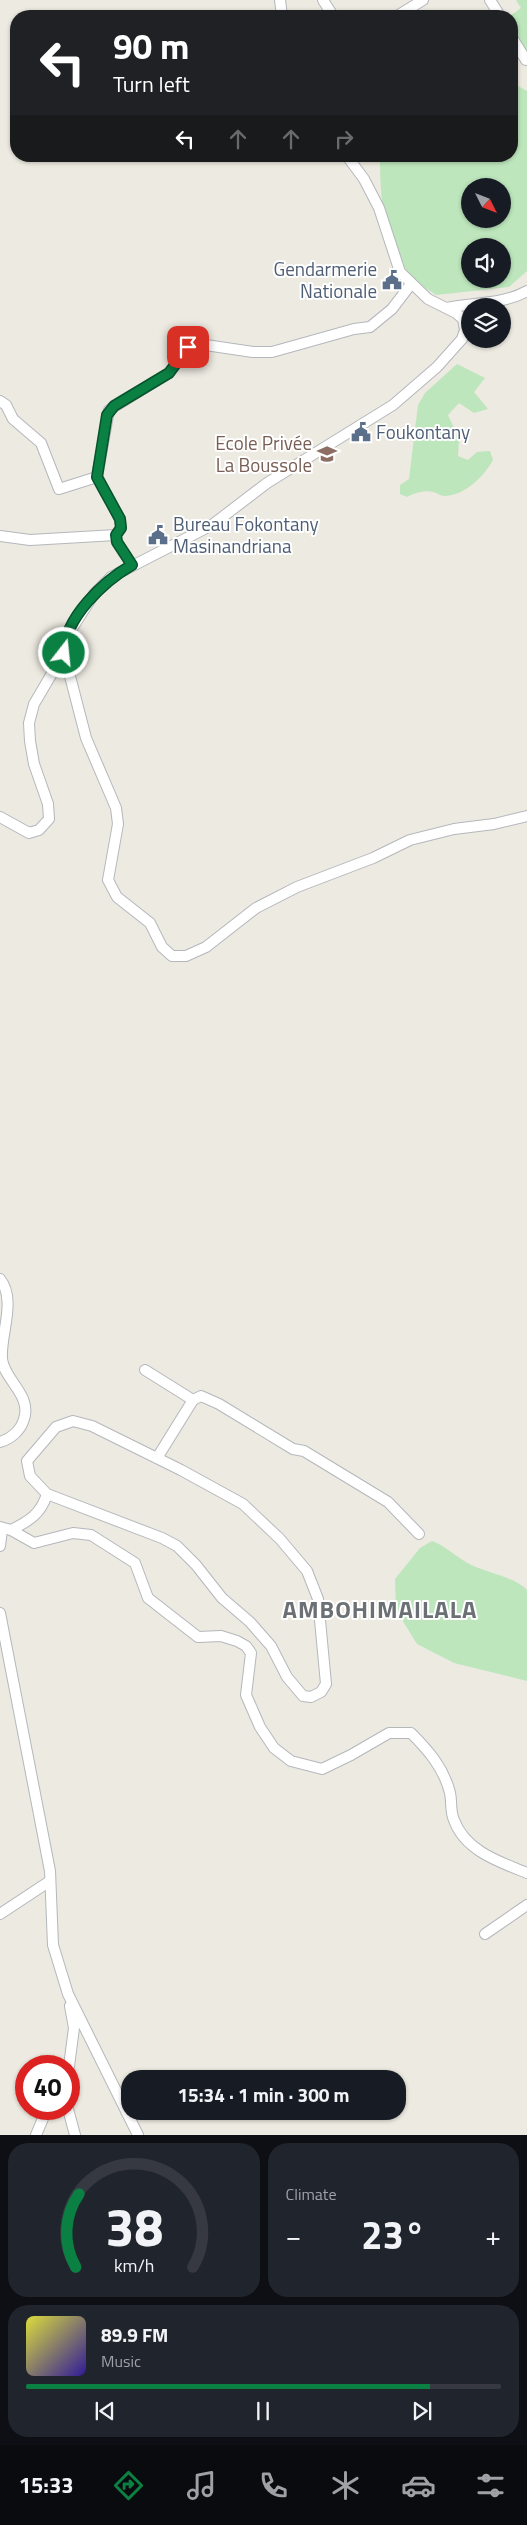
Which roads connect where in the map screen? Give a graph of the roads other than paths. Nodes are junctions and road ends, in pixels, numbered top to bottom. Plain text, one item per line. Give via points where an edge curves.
1 (423, 0) edge
2 (407, 10) edge
3 (518, 47) edge
4 (526, 60) dead end
5 (351, 162) edge
6 (411, 284) junction
7 (527, 291) edge
8 (447, 308) junction
9 (0, 401) edge
10 (97, 477) junction
11 (116, 535) junction
12 (0, 536) edge
13 (132, 565) junction
14 (64, 653) junction
15 (527, 816) edge
16 (0, 817) edge
17 (0, 1280) edge
18 (146, 1370) dead end
19 (193, 1400) junction
20 (0, 1442) edge
21 (157, 1458) junction
22 (47, 1494) junction
23 (4, 1529) edge
24 (419, 1534) dead end
25 (0, 1546) edge
26 (0, 1613) edge
27 (527, 1873) edge
28 (50, 1881) junction
29 (527, 1905) edge
30 (0, 1914) edge
31 (485, 1934) dead end
32 (68, 1994) junction
33 (69, 2055) edge
34 (42, 2120) edge
35 (71, 2120) edge
36 (36, 2135) edge
37 (75, 2135) edge
38 (138, 2135) edge

1 - 2 street
3 - 4 street
5 - 6 street via 372,193 396,264
6 - 8 street via 428,299
6 - 10 street via 392,309 370,327 272,352 192,344 169,373 109,410
7 - 8 street via 499,301
8 - 13 street via 462,319 465,330 462,339 411,392 376,417 266,483 212,525
9 - 10 street via 18,424 41,443 59,489
10 - 11 street via 120,519 121,528
11 - 12 street via 30,540
11 - 13 street
13 - 14 street via 111,577 94,594 64,641
14 - 15 street via 86,738 116,808 118,824 108,880 117,897 150,923 162,947 172,956 186,956 206,947 256,908 297,887 410,840
14 - 16 street via 34,704 30,723 34,764 48,804 49,818 39,830 30,833
17 - 20 street via 8,1298 2,1366 21,1394 25,1408 20,1428
18 - 19 street
19 - 21 street
19 - 24 street via 201,1396 293,1449 304,1451 388,1502
21 - 22 street via 92,1426 73,1421 56,1427 27,1462 30,1476
21 - 22 street via 243,1504 280,1539 307,1571 318,1599 326,1660 326,1684 321,1692 311,1697 303,1696 287,1677 272,1646 222,1598 176,1546
22 - 23 street via 36,1515
23 - 25 street
23 - 27 street via 34,1543 72,1533 91,1535 135,1563 148,1598 198,1636 221,1636 246,1646 251,1654 246,1695 260,1727 274,1748 291,1761 322,1769 388,1733 410,1732 434,1756 450,1793 454,1820 465,1838 486,1856
26 - 28 street
28 - 30 street
28 - 32 street via 53,1944
29 - 31 street
32 - 33 street via 74,2028
32 - 38 street
34 - 36 street
35 - 37 street

